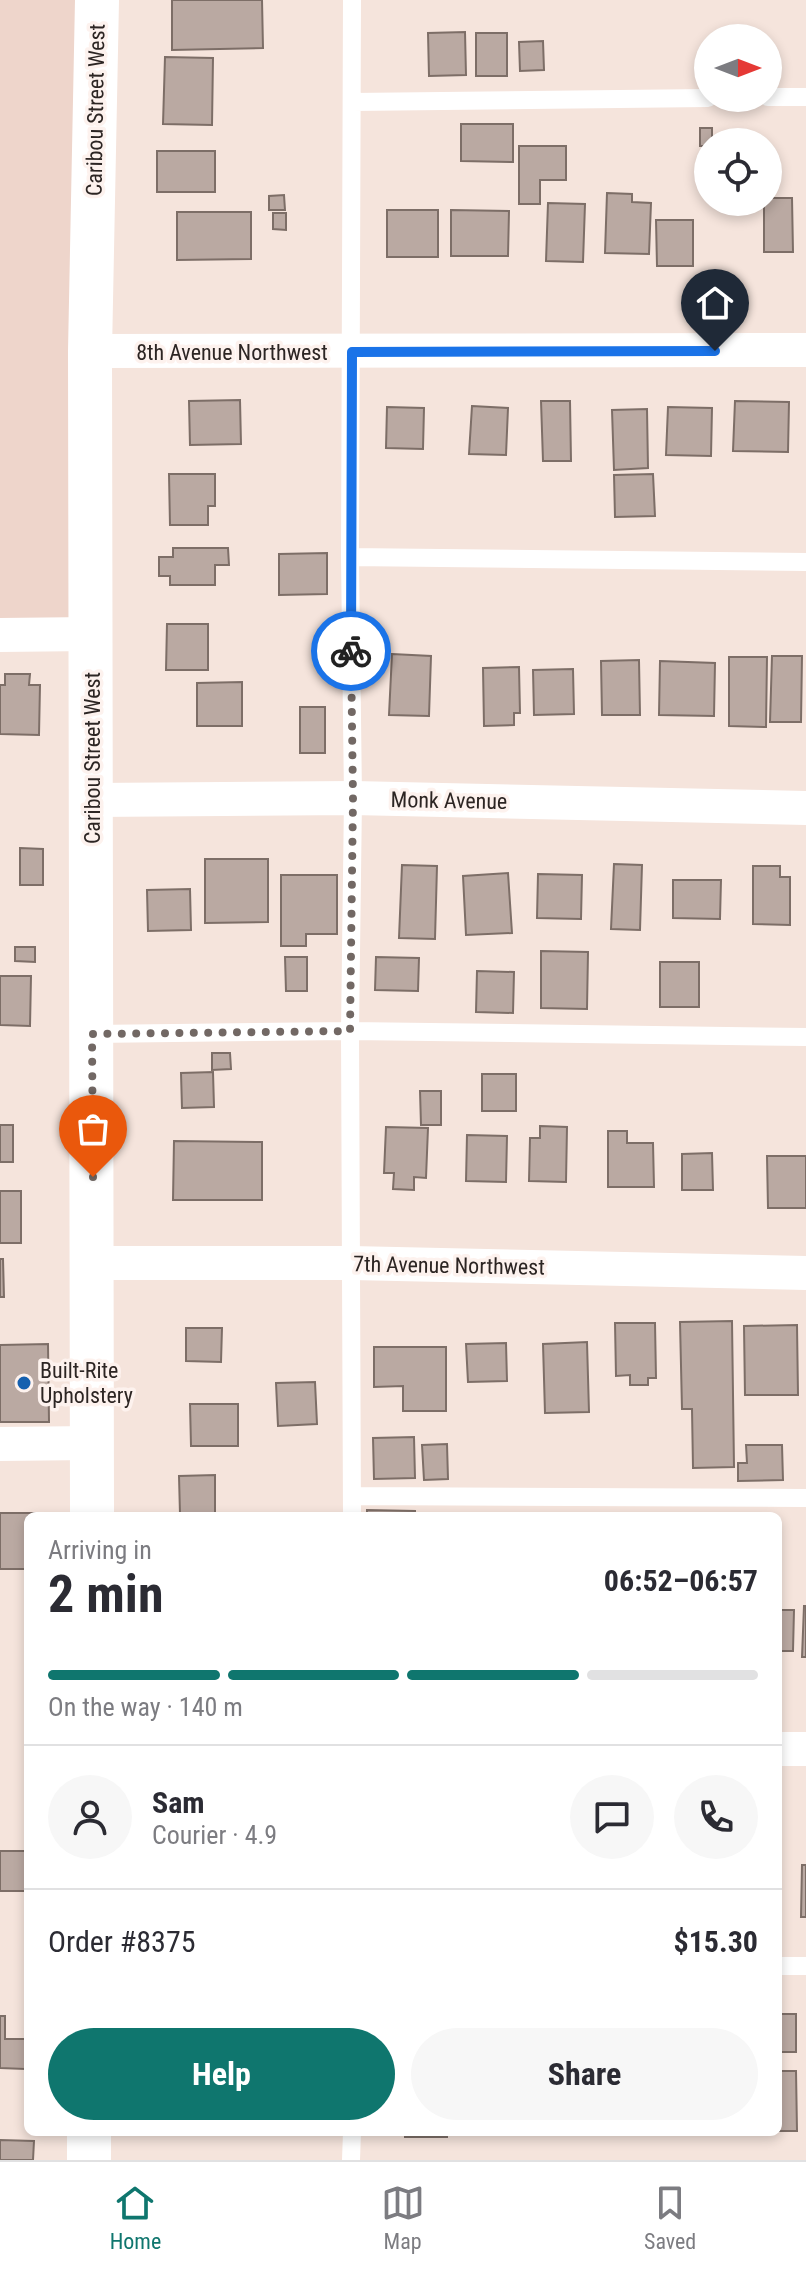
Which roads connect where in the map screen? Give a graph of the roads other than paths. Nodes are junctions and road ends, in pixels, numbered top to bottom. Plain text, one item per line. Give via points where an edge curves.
1 (97, 0) edge
2 (352, 0) edge
3 (782, 97) edge
4 (806, 97) edge
5 (694, 98) edge
6 (352, 102) junction
7 (806, 350) edge
8 (90, 351) junction
9 (352, 352) junction
10 (350, 557) junction
11 (806, 562) edge
12 (91, 634) junction
13 (0, 635) edge
14 (353, 798) junction
15 (93, 800) junction
16 (806, 808) edge
17 (350, 1031) junction
18 (92, 1034) junction
19 (806, 1037) edge
20 (93, 1263) junction
21 (351, 1263) junction
22 (806, 1273) edge
23 (92, 1443) junction
24 (0, 1444) edge
25 (352, 1496) junction
26 (806, 1498) edge
27 (92, 1512) edge
28 (352, 1512) edge
29 (782, 1749) edge
30 (806, 1749) edge
31 (782, 1966) edge
32 (806, 1966) edge
33 (89, 2136) edge
34 (352, 2136) edge
35 (89, 2160) edge
36 (351, 2160) edge

1 - 8 street, Caribou Street West
2 - 6 lane
3 - 4 lane
5 - 6 lane
6 - 9 lane
7 - 9 street, 8th Avenue Northwest
8 - 9 street, 8th Avenue Northwest
8 - 12 street, Caribou Street West
9 - 10 lane
10 - 11 lane
10 - 14 lane
12 - 13 street
12 - 15 street, Caribou Street West
14 - 15 street, Monk Avenue
14 - 16 street, Monk Avenue
14 - 17 lane
15 - 18 street, Caribou Street West
17 - 18 lane
17 - 19 lane
17 - 21 lane
18 - 20 street, Caribou Street West
20 - 21 street, 7th Avenue Northwest
20 - 23 street, Caribou Street West
21 - 22 street, 7th Avenue Northwest
21 - 25 lane
23 - 24 street
23 - 27 street, Caribou Street West
25 - 26 lane
25 - 28 lane
29 - 30 street
31 - 32 lane
33 - 35 street
34 - 36 lane

